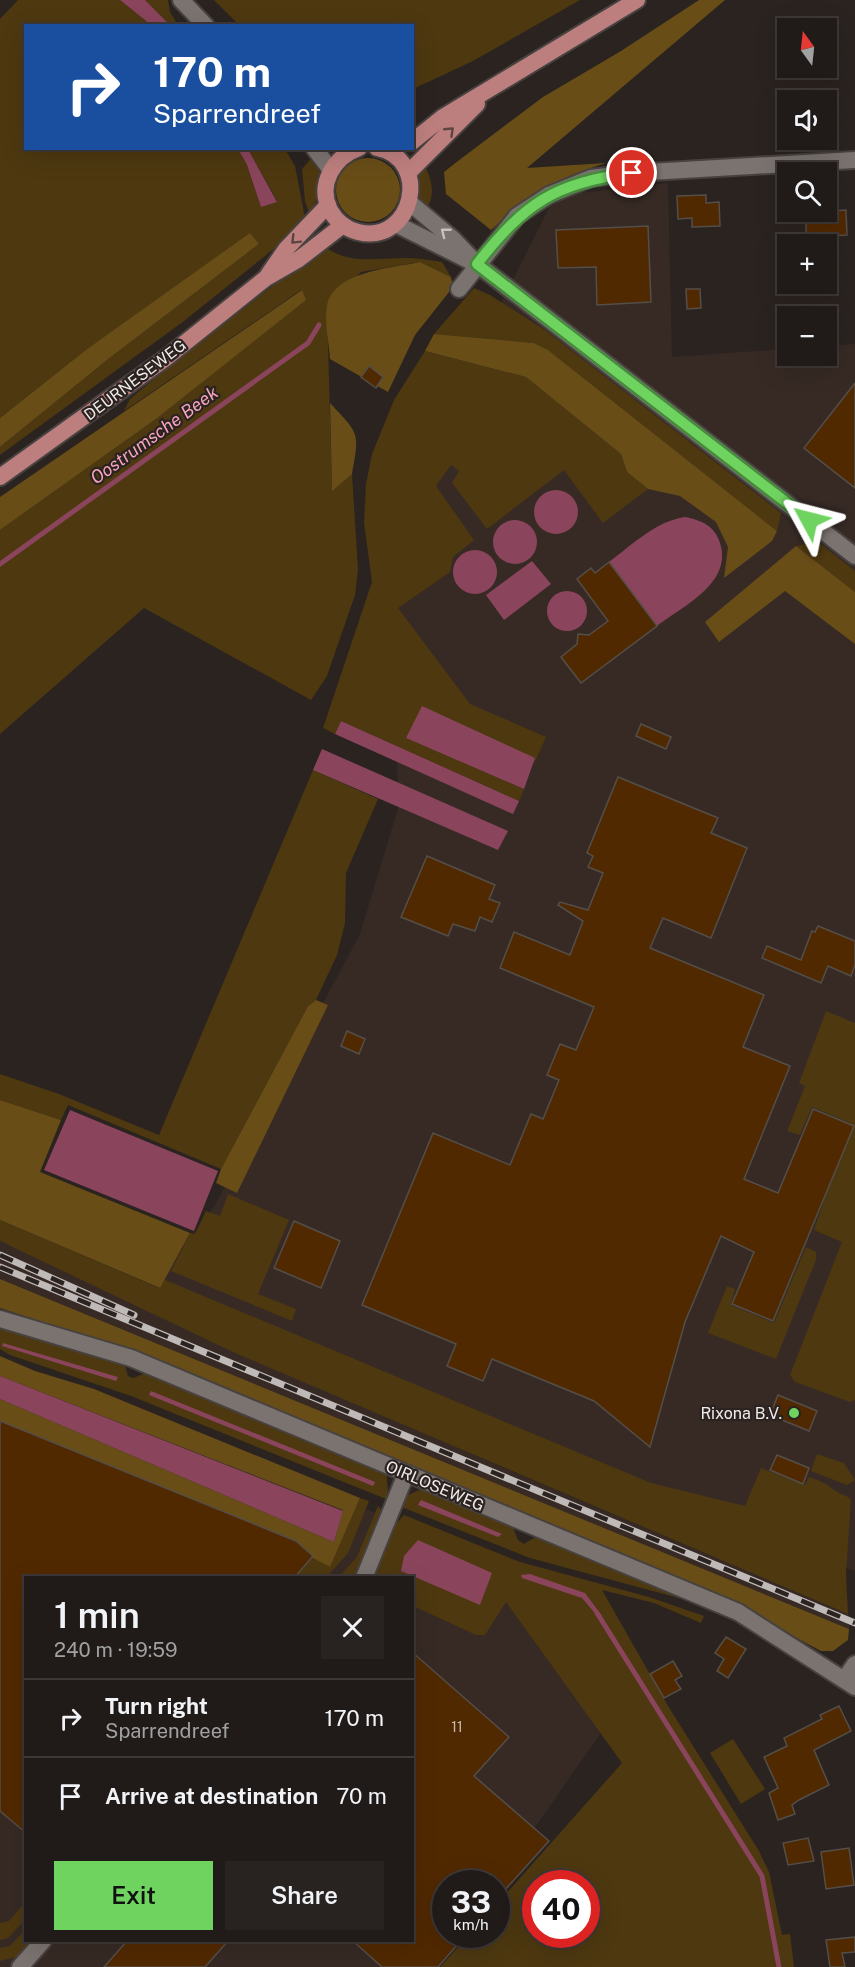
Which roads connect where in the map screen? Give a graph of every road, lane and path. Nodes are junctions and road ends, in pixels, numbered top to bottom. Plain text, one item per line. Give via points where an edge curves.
1 (181, 0) edge
2 (637, 0) edge
3 (204, 24) edge
4 (494, 87) junction
5 (414, 140) edge
6 (316, 150) edge
7 (351, 150) edge
8 (391, 150) edge
9 (855, 160) edge
10 (331, 170) junction
11 (408, 173) junction
12 (410, 203) junction
13 (328, 205) junction
14 (396, 224) junction
15 (343, 225) junction
16 (477, 264) junction
17 (266, 278) junction
18 (459, 289) dead end
19 (0, 477) edge
20 (855, 556) edge
21 (0, 1319) edge
22 (406, 1474) junction
23 (365, 1576) edge
24 (855, 1664) edge
25 (850, 1683) edge
26 (42, 1942) edge
27 (20, 1967) edge

1 - 3 street
2 - 4 main road
4 - 5 main road via 443,117
11 -> 4 main road
6 - 10 street
7 - 10 main road
8 - 11 main road
9 - 16 street via 591,178 549,195 517,216
10 - 13 main road via 326,181
11 - 12 main road
12 - 14 main road
16 -> 12 street
13 - 15 main road
13 -> 17 main road, DEURNESEWEG via 286,249
14 - 15 main road via 386,230 364,233
14 - 16 street
15 - 17 main road, DEURNESEWEG via 299,259
16 - 18 street
16 - 20 street
17 - 19 main road, DEURNESEWEG via 166,358
21 - 22 street, OIRLOSEWEG via 131,1358
22 - 23 street
22 - 25 street, OIRLOSEWEG via 738,1612
24 - 25 street
26 - 27 street

